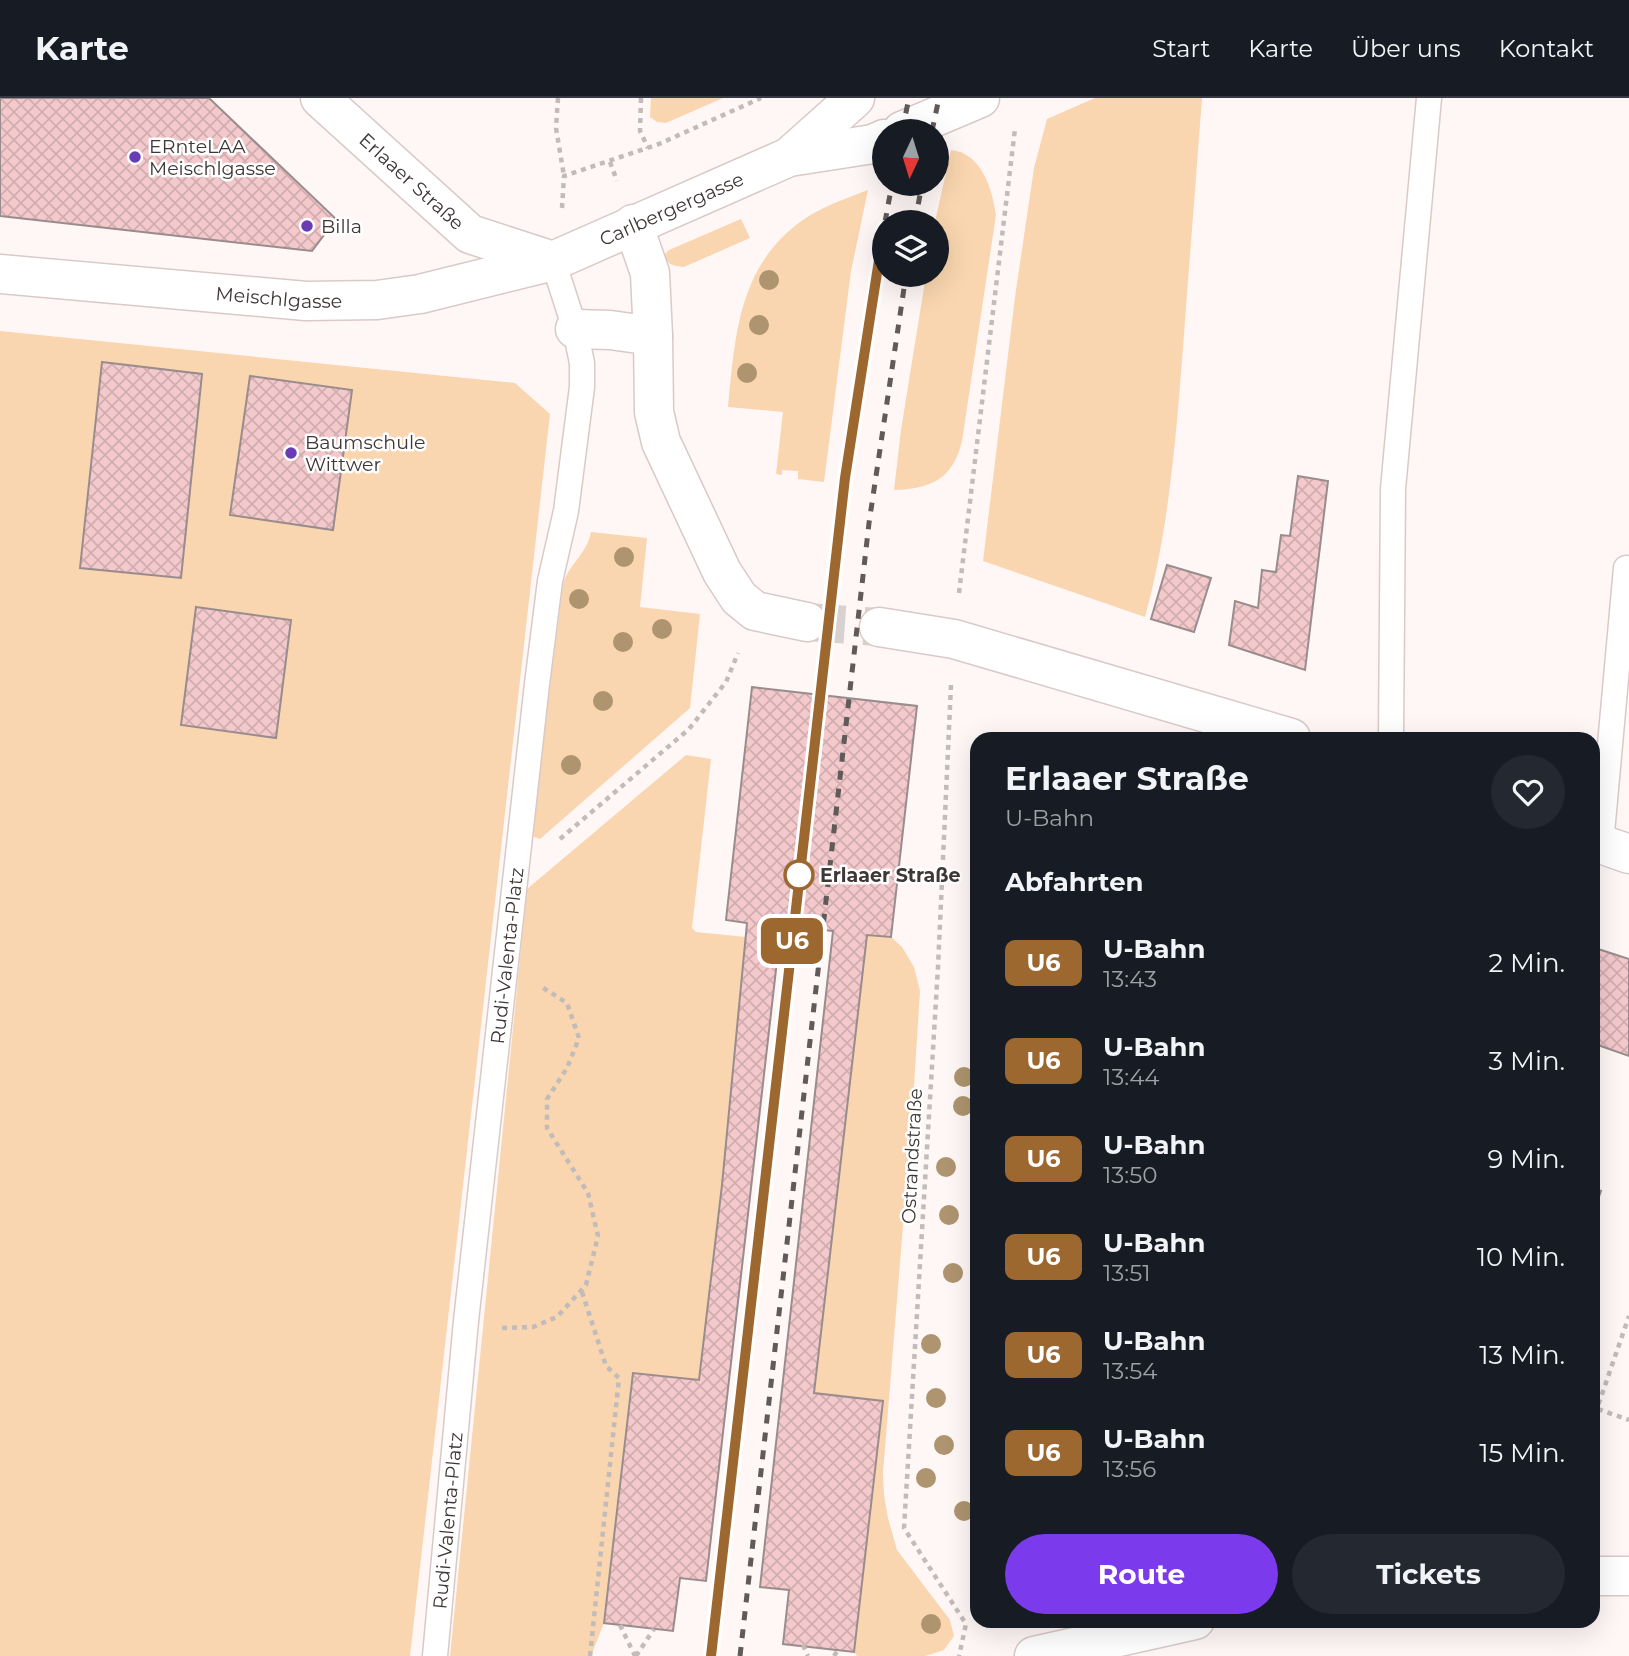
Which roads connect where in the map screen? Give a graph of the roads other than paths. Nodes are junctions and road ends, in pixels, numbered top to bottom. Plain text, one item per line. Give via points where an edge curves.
1 (320, 98) edge
2 (855, 98) edge
3 (980, 98) edge
4 (1429, 98) edge
5 (930, 119) edge
6 (872, 144) edge
7 (789, 157) junction
8 (633, 224) junction
9 (553, 261) junction
10 (0, 274) edge
11 (575, 329) junction
12 (653, 336) junction
13 (1626, 568) dead end
14 (807, 622) tunnel mouth
15 (879, 627) tunnel mouth
16 (1271, 732) edge
17 (1391, 732) edge
18 (1607, 846) edge
19 (1600, 1576) edge
20 (1629, 1576) edge
21 (1159, 1628) edge
22 (435, 1656) edge
23 (1034, 1656) edge

1 - 9 street, Erlaaer Straße via 470,234
2 - 7 street, Carlbergergasse
3 - 5 street
4 - 17 lane via 1393,489
6 - 7 street, Carlbergergasse
7 - 8 street, Carlbergergasse
8 - 9 street, Carlbergergasse
8 - 12 street via 650,273
9 - 10 street, Meischlgasse via 419,294 365,300 306,301
9 - 11 lane, Rudi-Valenta-Platz
11 - 12 street
11 - 22 lane, Rudi-Valenta-Platz via 582,363 581,410 550,581 514,878
12 - 14 street via 654,412 661,442 722,572 755,611
13 - 18 lane
15 - 16 street via 954,639
19 - 20 street
21 - 23 street

